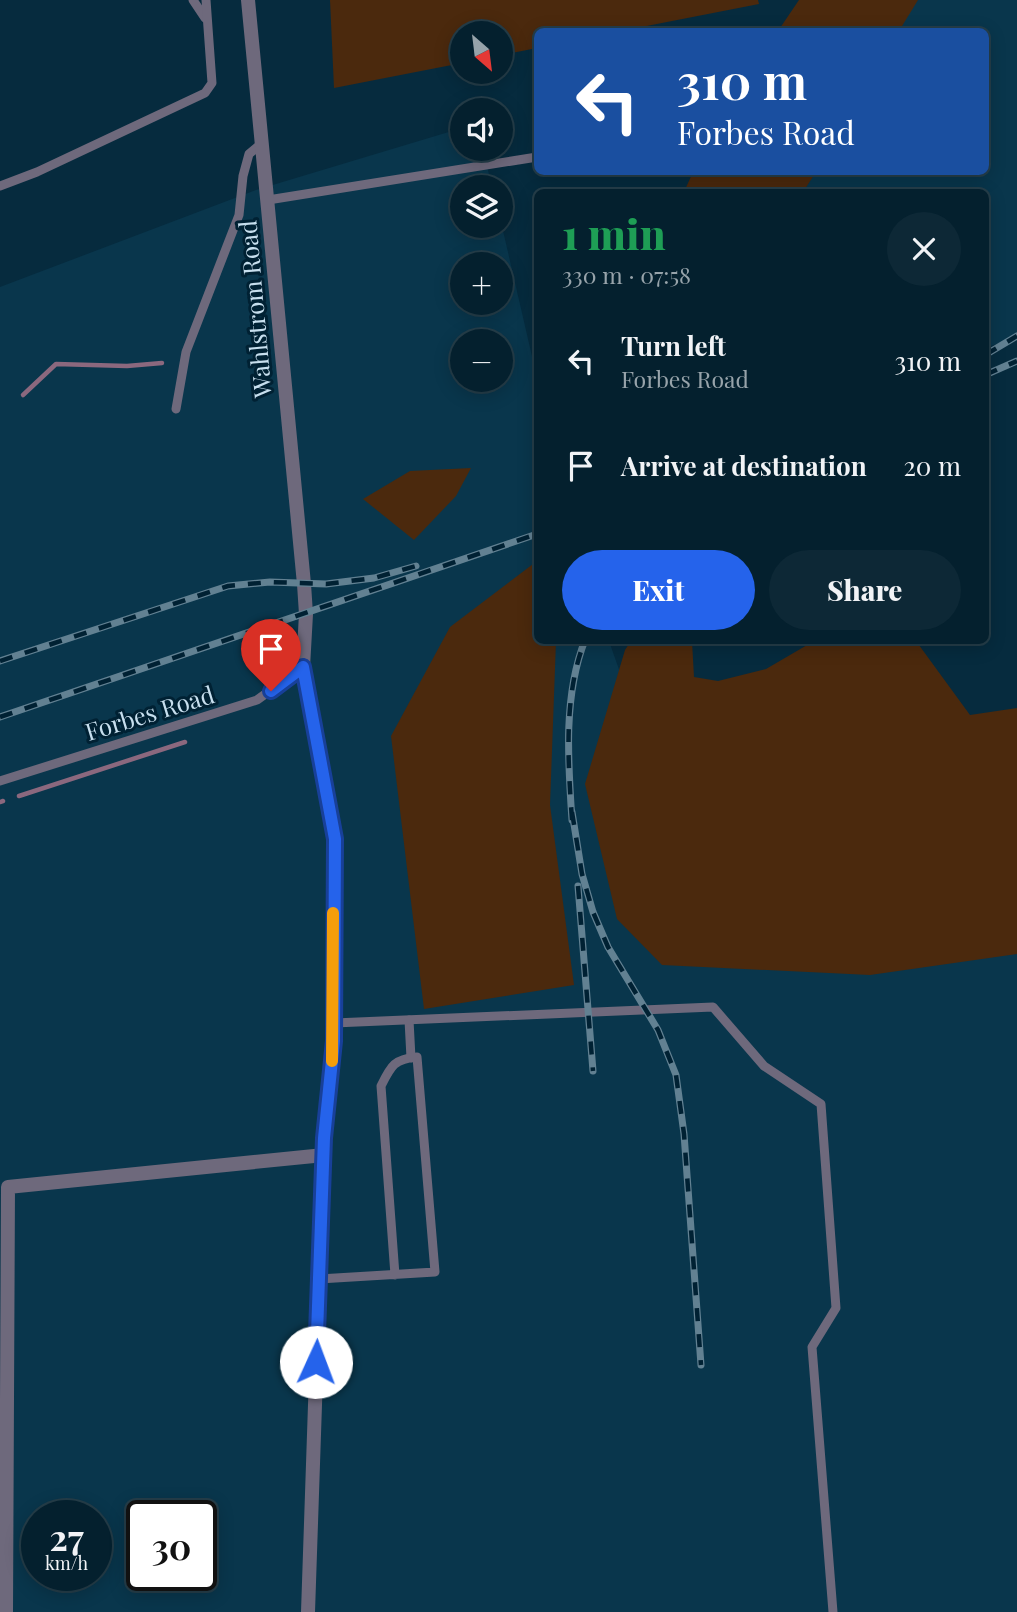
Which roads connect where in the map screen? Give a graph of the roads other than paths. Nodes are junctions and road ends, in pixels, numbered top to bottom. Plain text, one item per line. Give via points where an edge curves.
1 (193, 0) edge
2 (206, 0) edge
3 (248, 0) edge
4 (205, 18) junction
5 (263, 142) junction
6 (534, 157) edge
7 (0, 186) edge
8 (268, 200) junction
9 (176, 409) dead end
10 (303, 667) junction
11 (0, 781) edge
12 (408, 1020) junction
13 (334, 1023) junction
14 (411, 1058) junction
15 (324, 1155) junction
16 (395, 1275) junction
17 (319, 1279) junction
18 (6, 1612) edge
19 (308, 1612) edge
20 (833, 1612) edge

1 - 4 lane
2 - 4 lane
3 - 5 street, Wahlstrom Road
4 - 7 lane via 212,83 205,93
5 - 8 street, Wahlstrom Road
5 - 9 lane via 249,154 239,215 186,352
6 - 8 lane
8 - 10 street, Wahlstrom Road via 306,614
10 - 11 lane, Forbes Road via 257,700
10 - 13 street, Wahlstrom Road via 335,839
12 - 13 lane
12 - 14 lane
12 - 20 lane via 713,1007 764,1066 821,1104 836,1308 812,1347
13 - 15 street, Wahlstrom Road
14 - 16 lane via 392,1064 381,1086
14 - 16 lane via 417,1057 435,1272
15 - 17 street, Wahlstrom Road
15 - 18 street via 8,1187
16 - 17 lane
17 - 19 street, Wahlstrom Road

